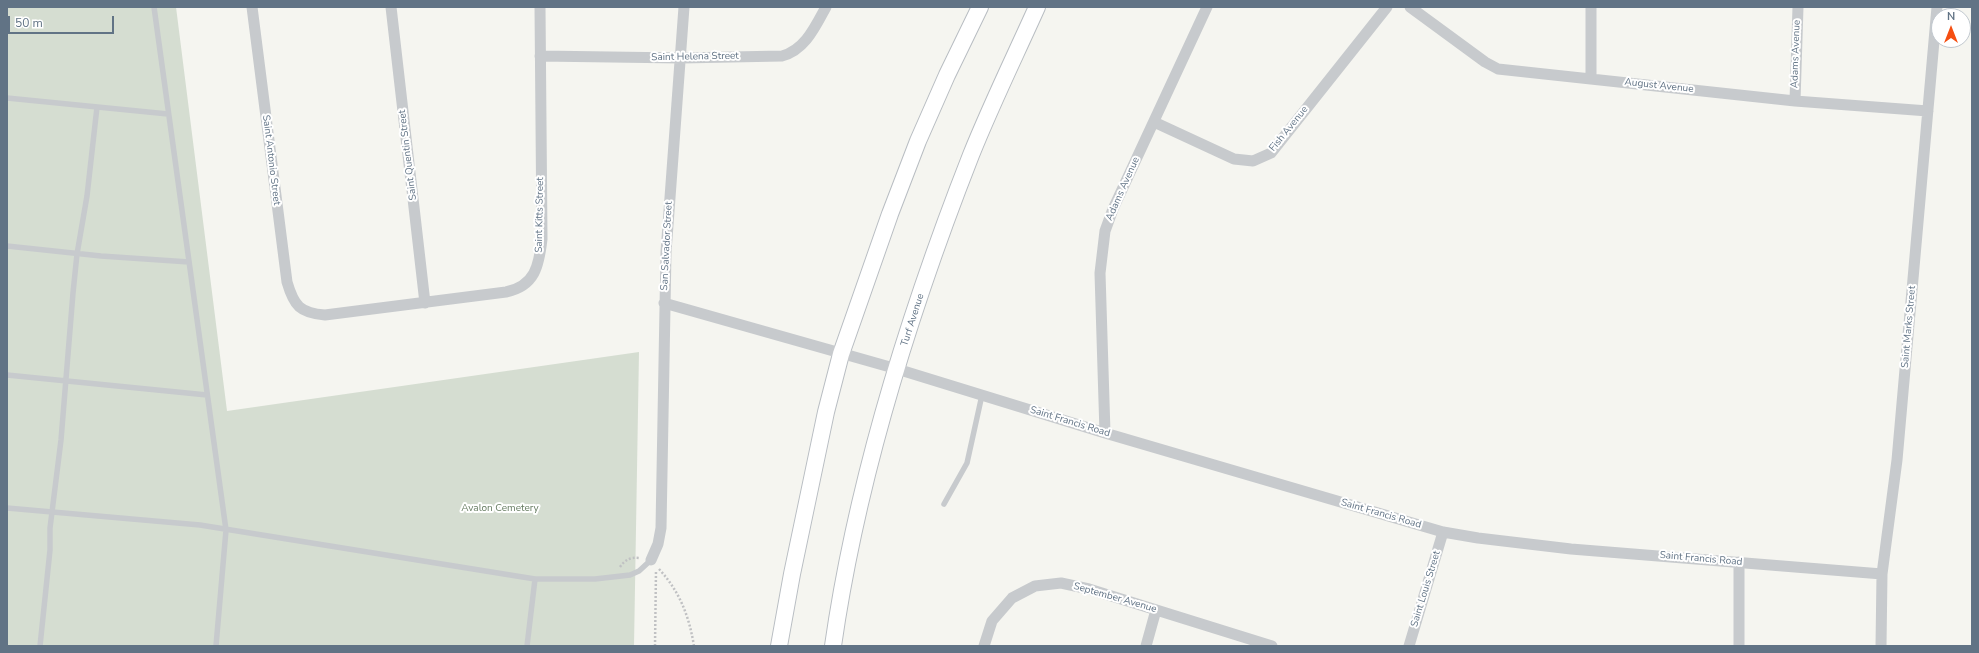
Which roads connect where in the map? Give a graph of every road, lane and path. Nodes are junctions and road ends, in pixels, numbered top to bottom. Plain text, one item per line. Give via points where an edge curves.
1 (154, 7) edge
2 (252, 7) edge
3 (391, 7) edge
4 (540, 7) edge
5 (684, 7) edge
6 (826, 7) edge
7 (980, 7) edge
8 (1037, 7) edge
9 (1207, 7) edge
10 (1387, 7) edge
11 (1410, 7) edge
12 (1591, 7) edge
13 (1798, 7) edge
14 (1938, 7) edge
15 (540, 56) junction
16 (681, 58) junction
17 (1591, 79) junction
18 (7, 98) edge
19 (1795, 101) junction
20 (97, 107) junction
21 (1928, 111) junction
22 (168, 114) junction
23 (1154, 122) junction
24 (7, 246) edge
25 (78, 254) junction
26 (188, 262) junction
27 (425, 303) junction
28 (664, 303) junction
29 (300, 309) joint
30 (841, 354) junction
31 (897, 369) junction
32 (7, 375) edge
33 (66, 381) junction
34 (207, 395) junction
35 (982, 395) junction
36 (1105, 433) junction
37 (944, 504) dead end
38 (7, 508) edge
39 (54, 512) junction
40 (226, 530) junction
41 (1443, 532) junction
42 (651, 560) junction
43 (1739, 562) junction
44 (1882, 574) junction
45 (614, 576) junction
46 (535, 579) junction
47 (1156, 610) junction
48 (40, 646) edge
49 (216, 646) edge
50 (526, 646) edge
51 (655, 646) edge
52 (694, 646) edge
53 (779, 646) edge
54 (833, 646) edge
55 (984, 646) edge
56 (1146, 646) edge
57 (1272, 646) edge
58 (1409, 646) edge
59 (1739, 646) edge
60 (1881, 646) edge

1 - 22 lane
2 - 29 street, Saint Antonio Street via 286,274 293,299
3 - 27 street, Saint Quentin Street
4 - 15 street, Saint Kitts Street
5 - 16 street, San Salvador Street
6 - 16 street, Saint Helena Street via 808,38 793,53 782,56
7 - 30 main road via 918,141
8 - 31 main road, Turf Avenue via 972,155 932,260
9 - 23 street, Adams Avenue
10 - 23 street, Fish Avenue via 1271,153 1262,158 1253,161 1234,159
11 - 17 street, August Avenue via 1498,69
12 - 17 street
13 - 19 street, Adams Avenue
14 - 21 street, Saint Marks Street
15 - 16 street, Saint Helena Street
15 - 27 street, Saint Kitts Street via 542,239 535,272 516,290
16 - 28 street, San Salvador Street via 668,206
17 - 19 street, August Avenue
18 - 20 lane
19 - 21 street, August Avenue
20 - 22 lane
20 - 25 lane
21 - 44 street, Saint Marks Street via 1897,460
22 - 26 lane
23 - 36 street, Adams Avenue via 1113,209 1105,231 1102,250 1100,273
24 - 25 lane
25 - 26 lane
25 - 33 lane
26 - 34 lane
27 - 29 street, Saint Kitts Street via 325,315 307,313
28 - 30 street, San Salvador Street
28 - 42 street via 661,528
30 - 31 street, San Salvador Street
30 - 53 main road via 826,412
31 - 35 street, Saint Francis Road
31 - 54 main road, Turf Avenue via 862,496 842,586
32 - 33 lane
33 - 34 lane
33 - 39 lane
34 - 40 lane
35 - 36 street, Saint Francis Road
35 - 37 lane via 967,463
36 - 41 street, Saint Francis Road
38 - 39 lane
39 - 40 lane via 200,525
39 - 48 lane via 50,528
40 - 46 lane
40 - 49 lane
41 - 43 street, Saint Francis Road via 1571,549
41 - 58 street, Saint Louis Street
42 - 45 lane via 630,575
42 - 45 path via 633,557 624,560
43 - 44 street, Saint Francis Road
43 - 59 street
44 - 60 street, Saint Marks Street
45 - 46 lane via 595,579
46 - 50 lane
47 - 55 street, September Avenue via 1061,583 1035,586 1012,598 992,621
47 - 56 street
47 - 57 street, September Avenue
51 - 52 path via 656,566 671,583 690,619

